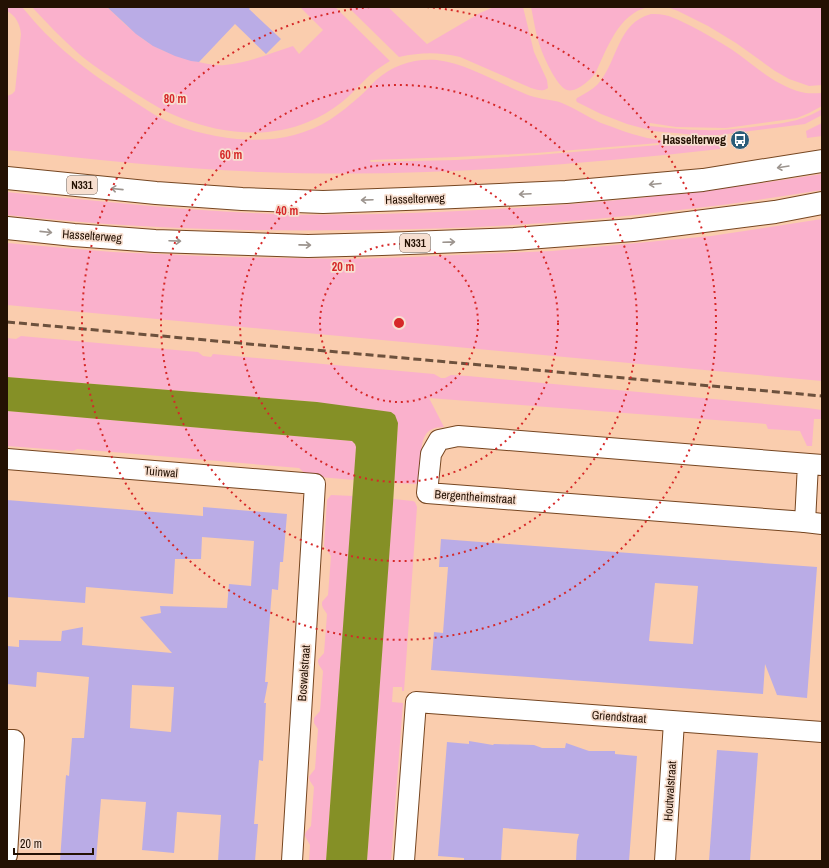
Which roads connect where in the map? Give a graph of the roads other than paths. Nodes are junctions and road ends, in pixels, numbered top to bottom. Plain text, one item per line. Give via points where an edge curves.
1 (822, 161) edge
2 (7, 178) edge
3 (822, 203) edge
4 (7, 228) edge
5 (7, 460) edge
6 (815, 465) edge
7 (315, 484) joint
8 (813, 523) edge
9 (674, 722) junction
10 (822, 732) edge
11 (7, 740) edge
12 (7, 855) edge
13 (292, 861) edge
14 (404, 861) edge
15 (665, 861) edge

1 -> 2 main road, Hasselterweg / N331 via 703,180 566,192 323,202 156,193
4 -> 3 main road, Hasselterweg / N331 via 155,241 308,246 382,244 514,239 633,230 775,212
5 - 7 street, Tuinwal
6 - 8 street, Bergentheimstraat
6 - 8 street, Bergentheimstraat via 458,436 439,440 431,454 427,493
7 - 13 street, Boswalstraat
9 - 10 street, Griendstraat
9 - 14 street, Griendstraat via 416,702
9 - 15 street, Houtwalstraat
11 - 12 street via 14,740

